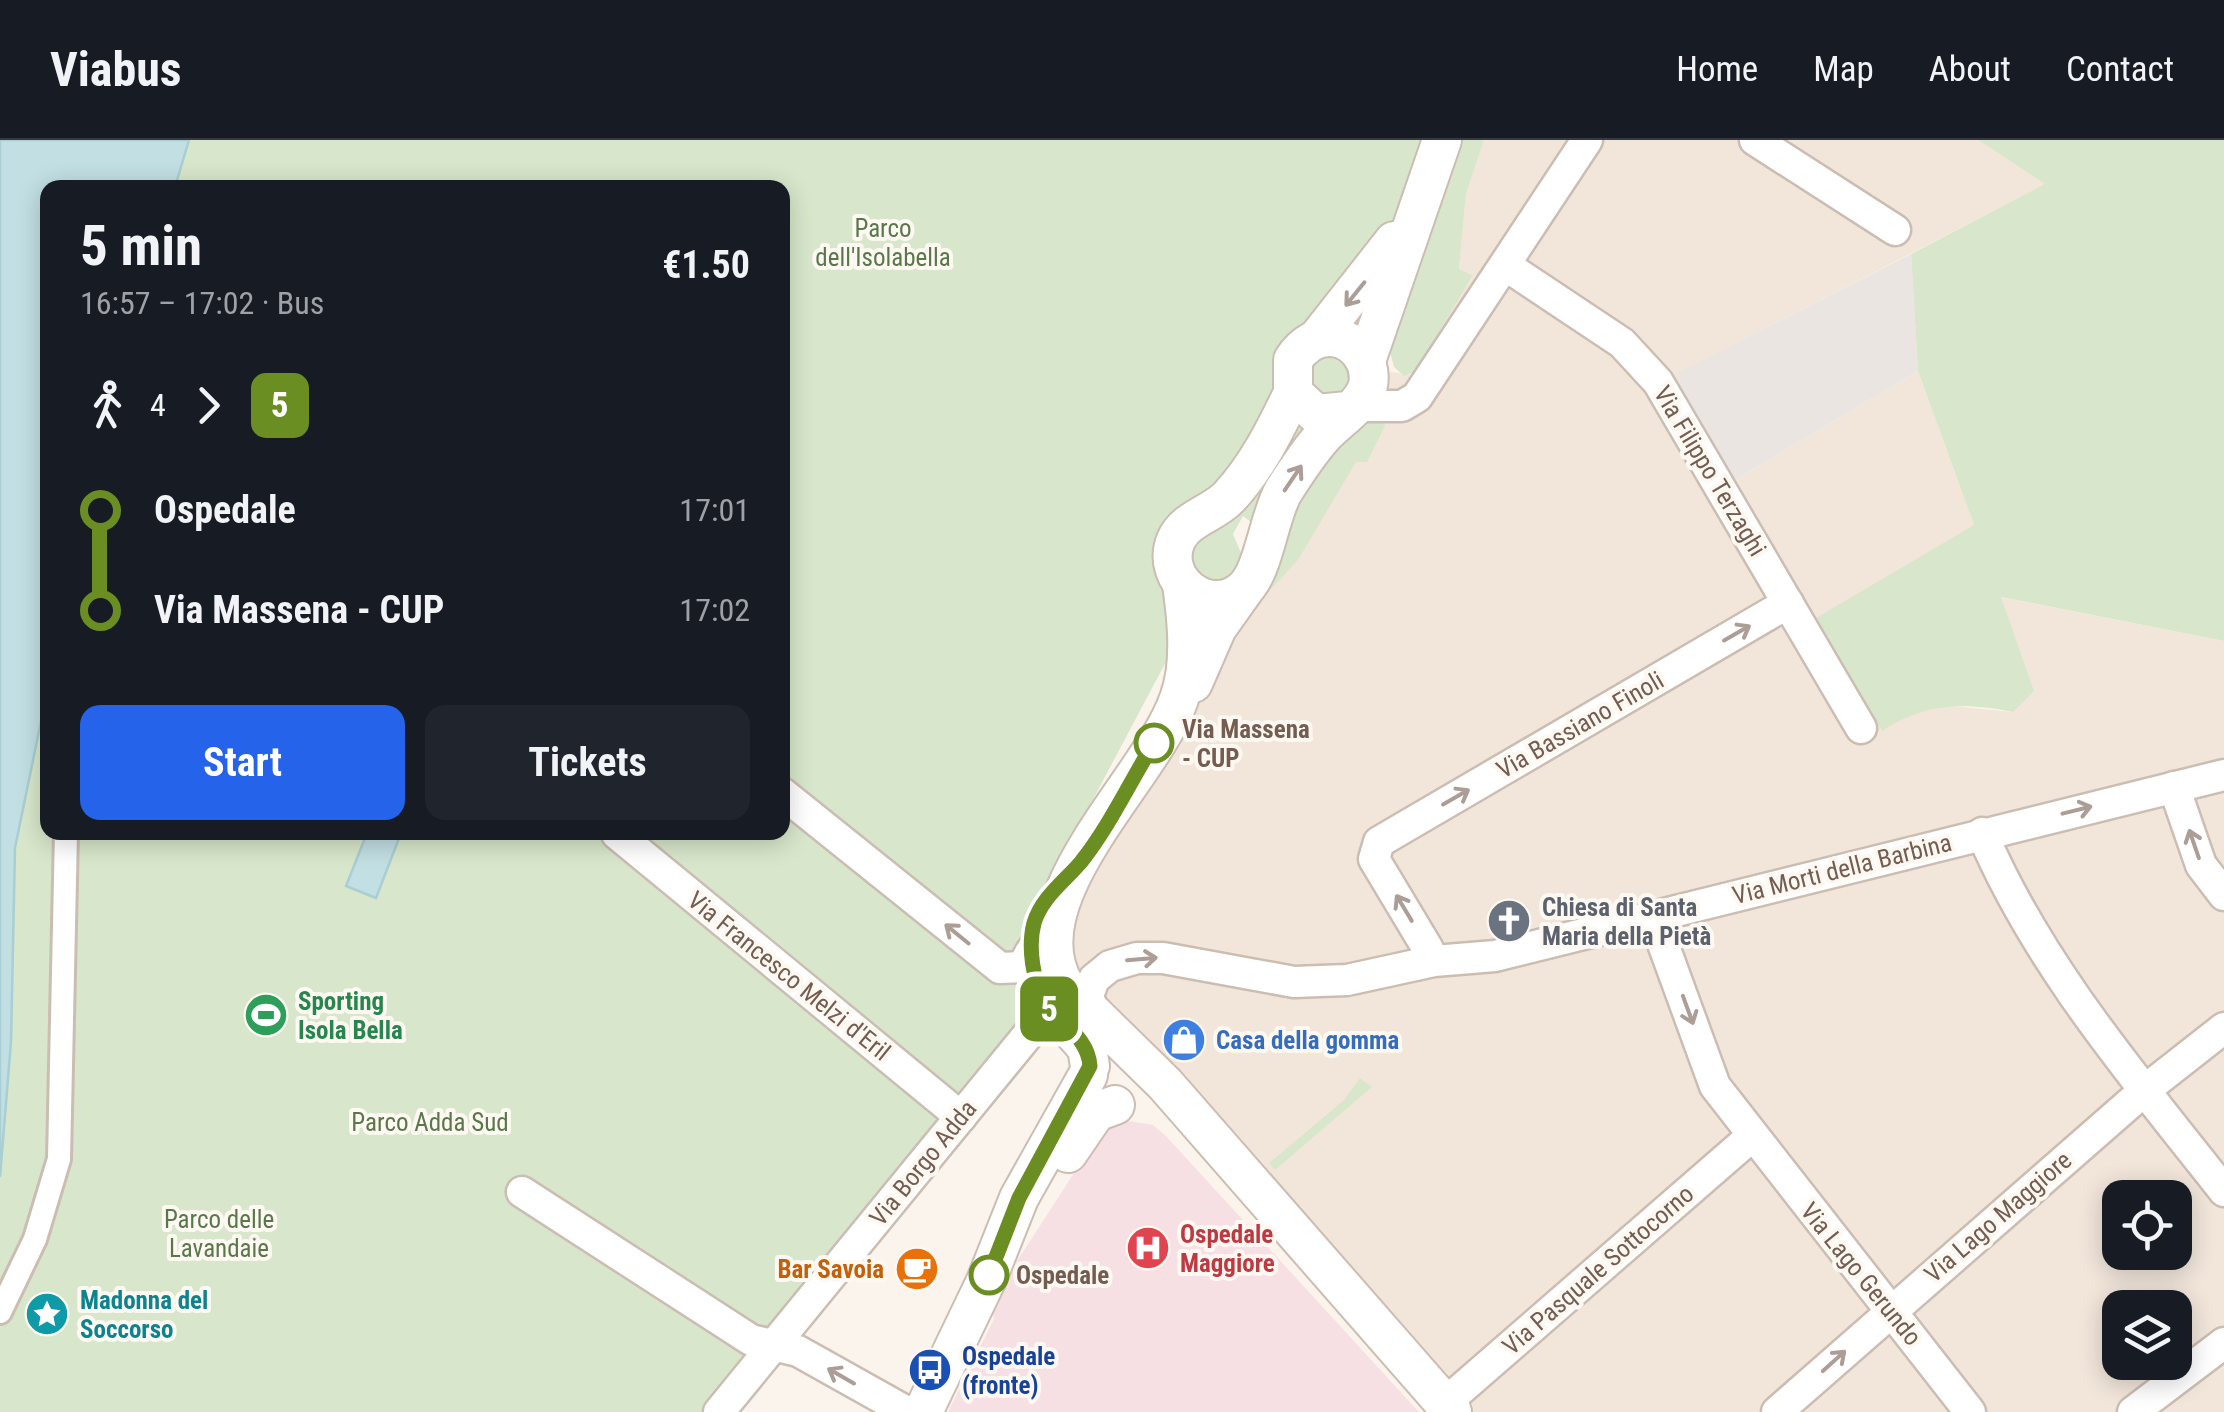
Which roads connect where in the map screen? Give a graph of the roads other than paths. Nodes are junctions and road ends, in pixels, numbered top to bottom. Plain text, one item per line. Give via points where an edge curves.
1 (1442, 140) edge
2 (1587, 140) edge
3 (1755, 140) edge
4 (1428, 188) junction
5 (1895, 230) dead end
6 (1505, 265) junction
7 (1318, 339) junction
8 (1367, 365) junction
9 (1421, 392) junction
10 (1293, 394) junction
11 (1352, 409) junction
12 (1203, 516) junction
13 (1251, 574) junction
14 (1182, 584) junction
15 (1788, 603) junction
16 (1178, 702) junction
17 (1860, 728) dead end
18 (2224, 775) edge
19 (2174, 787) junction
20 (790, 799) edge
21 (1982, 833) junction
22 (66, 840) edge
23 (624, 840) edge
24 (1082, 861) junction
25 (2224, 895) edge
26 (1654, 918) junction
27 (1032, 950) junction
28 (1419, 964) junction
29 (1078, 1021) junction
30 (2224, 1028) edge
31 (1133, 1056) junction
32 (1089, 1071) junction
33 (2145, 1090) junction
34 (1119, 1104) junction
35 (961, 1117) junction
36 (1196, 1121) junction
37 (1750, 1137) junction
38 (2224, 1191) edge
39 (522, 1192) dead end
40 (986, 1281) junction
41 (1891, 1310) junction
42 (0, 1312) edge
43 (2224, 1343) edge
44 (774, 1345) junction
45 (1448, 1408) edge
46 (718, 1412) edge
47 (907, 1412) edge
48 (923, 1412) edge
49 (1777, 1412) edge
50 (1970, 1412) edge
51 (2133, 1412) edge

1 - 4 street
2 - 6 street
3 - 5 street
4 -> 7 street
4 - 8 street
6 - 9 street
6 - 15 street, Via Filippo Terzaghi via 1622,343 1648,368
7 - 8 street via 1349,343
7 - 10 street via 1294,360
8 - 9 street via 1386,390
8 - 11 street via 1365,394
9 - 11 street via 1402,406
10 - 11 street via 1316,414
10 - 12 street via 1239,485
13 -> 11 street via 1284,491
12 - 13 street via 1221,514 1251,532
12 - 14 street via 1187,524 1174,547
13 - 14 street via 1228,598 1210,600
13 - 16 street
14 - 16 street via 1186,650
15 - 17 street, Via Filippo Terzaghi
28 -> 15 street, Via Bassiano Finoli via 1428,948 1374,859 1379,842
16 - 24 street
18 - 19 street, Via Morti della Barbina
21 -> 19 street, Via Morti della Barbina
25 -> 19 street via 2201,865
27 -> 20 street via 1022,968 1000,968
21 - 26 street, Via Morti della Barbina
21 - 33 street via 2078,1001
22 - 42 street via 58,1160 35,1239
23 - 35 street, Via Francesco Melzi d'Eril
24 - 27 street via 1038,913
24 - 29 street via 1058,907 1054,956
26 - 28 street, Via Morti della Barbina via 1495,956
26 -> 37 street, Via Lago Gerundo via 1715,1086
27 - 29 street via 1039,990
29 -> 28 street, Via Morti della Barbina via 1094,979 1137,958 1294,982 1347,980
29 - 31 street
29 - 32 street
29 - 35 street, Via Borgo Adda via 1046,1022 1032,1031
30 - 33 street, Via Lago Maggiore
31 - 32 street via 1102,1052
31 - 34 street via 1141,1085
31 - 36 street
32 - 34 street via 1092,1093
32 - 40 street via 1019,1198
33 - 38 street
33 - 41 street, Via Lago Maggiore
34 - 36 street via 1160,1104
34 - 40 street via 1091,1118
35 - 44 street, Via Borgo Adda
36 - 45 street
37 - 41 street, Via Lago Gerundo
37 - 45 street, Via Pasquale Sottocorno
39 - 44 street via 751,1340
40 - 48 street
49 -> 41 street, Via Lago Maggiore
41 - 50 street, Via Lago Gerundo
43 - 51 street
44 - 46 street, Via Borgo Adda
47 -> 44 street via 798,1351

